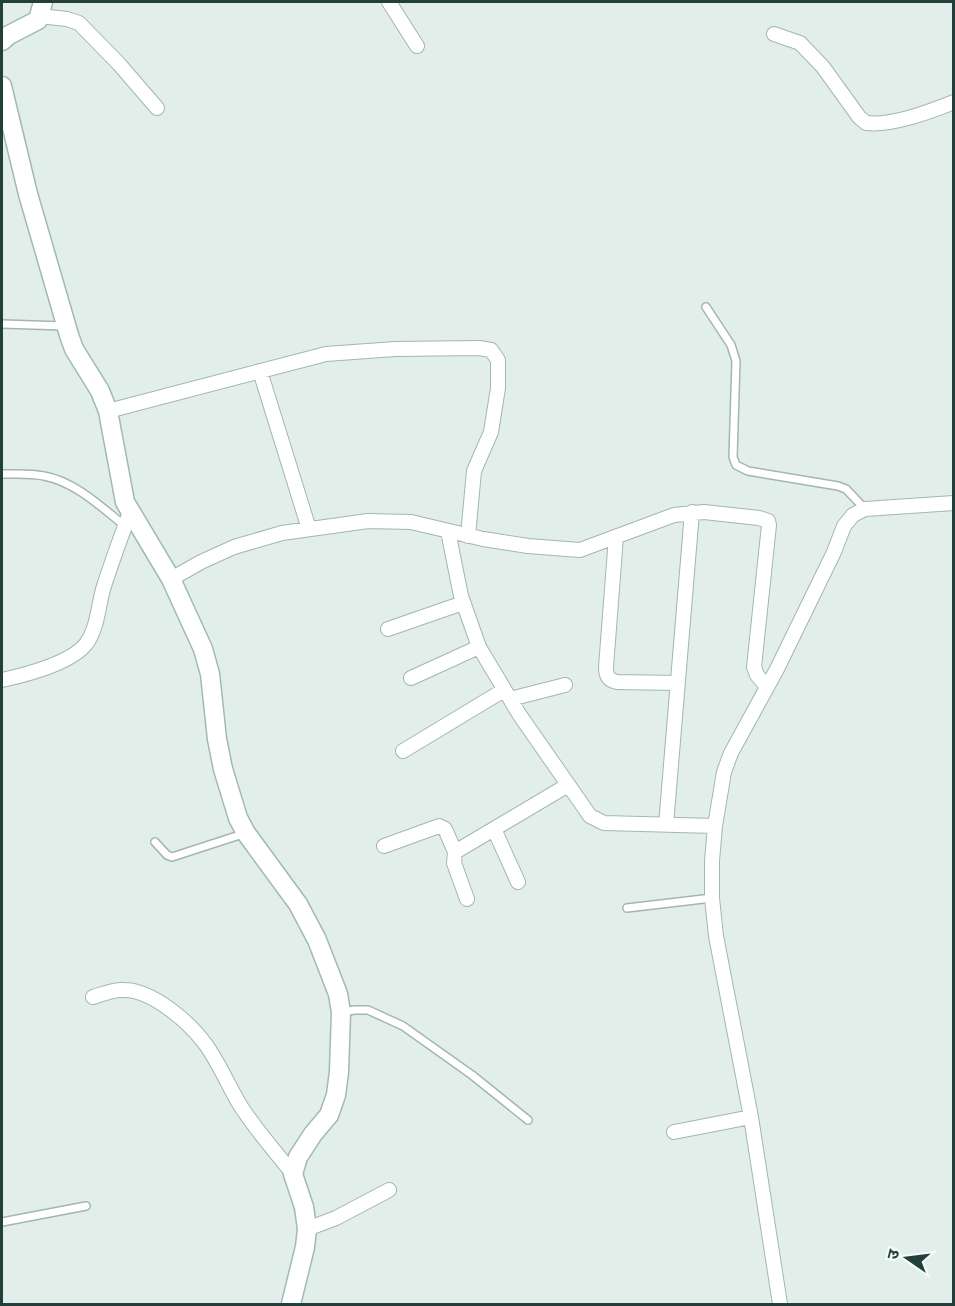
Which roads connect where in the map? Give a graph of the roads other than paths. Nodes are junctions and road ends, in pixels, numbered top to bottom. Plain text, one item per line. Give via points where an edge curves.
1 (389, 2) edge
2 (41, 9) edge
3 (774, 34) dead end
4 (2, 41) edge
5 (417, 46) dead end
6 (2, 86) edge
7 (954, 102) edge
8 (157, 108) dead end
9 (706, 307) dead end
10 (2, 324) edge
11 (66, 326) junction
12 (260, 371) junction
13 (108, 411) junction
14 (2, 474) edge
15 (954, 503) edge
16 (865, 509) junction
17 (692, 512) junction
18 (127, 519) junction
19 (309, 529) junction
20 (448, 531) junction
21 (468, 536) junction
22 (616, 537) junction
23 (171, 579) junction
24 (464, 603) junction
25 (388, 629) dead end
26 (479, 646) junction
27 (411, 678) dead end
28 (2, 680) edge
29 (678, 683) junction
30 (565, 685) dead end
31 (767, 687) junction
32 (507, 694) junction
33 (403, 751) dead end
34 (567, 785) junction
35 (666, 825) junction
36 (715, 826) junction
37 (494, 829) junction
38 (246, 834) junction
39 (155, 842) dead end
40 (384, 846) dead end
41 (455, 852) junction
42 (518, 882) dead end
43 (712, 898) junction
44 (467, 899) dead end
45 (627, 908) dead end
46 (93, 997) dead end
47 (341, 1012) junction
48 (751, 1117) junction
49 (528, 1120) dead end
50 (674, 1132) dead end
51 (293, 1174) junction
52 (389, 1190) dead end
53 (86, 1206) dead end
54 (2, 1222) edge
55 (307, 1228) junction
56 (291, 1305) edge
57 (780, 1305) edge

1 - 5 street
2 - 4 street via 38,20
2 - 8 street via 79,23
3 - 7 street via 800,43 866,123 911,117
6 - 11 street
9 - 16 lane via 731,345 736,362 736,465 748,471 838,486
10 - 11 lane
11 - 13 street via 74,349
12 - 13 street
12 - 19 street
12 - 21 street via 351,351 491,350 498,360 498,388 491,432 474,471
13 - 18 street
14 - 18 lane via 32,474 59,480
15 - 16 street
16 - 31 street via 844,526
17 - 22 street
17 - 29 street
17 - 31 street via 768,521 753,657 757,675
18 - 23 street
18 - 28 street via 86,644 78,652 43,668
19 - 20 street via 396,520
19 - 23 street via 234,547
20 - 21 street
20 - 24 street
21 - 22 street via 564,550 580,550
22 - 29 street via 608,677 617,682
23 - 38 street via 204,649 223,770
24 - 25 street
24 - 26 street
26 - 27 street
26 - 32 street
29 - 35 street
30 - 32 street
31 - 36 street via 731,753
32 - 33 street
32 - 34 street
34 - 35 street via 598,822
34 - 37 street
35 - 36 street
36 - 43 street
37 - 41 street
37 - 42 street
38 - 39 lane via 172,857
38 - 47 street via 308,922 330,970
40 - 41 street via 439,826 445,829
41 - 44 street via 454,863
43 - 45 lane
43 - 48 street
46 - 51 street via 133,990 169,1009 189,1026 205,1044 240,1106
47 - 49 lane via 368,1010 403,1026
47 - 51 street via 336,1095 328,1115 298,1157
48 - 50 street
48 - 57 street
51 - 55 street
52 - 55 street via 336,1218
53 - 54 lane
55 - 56 street

